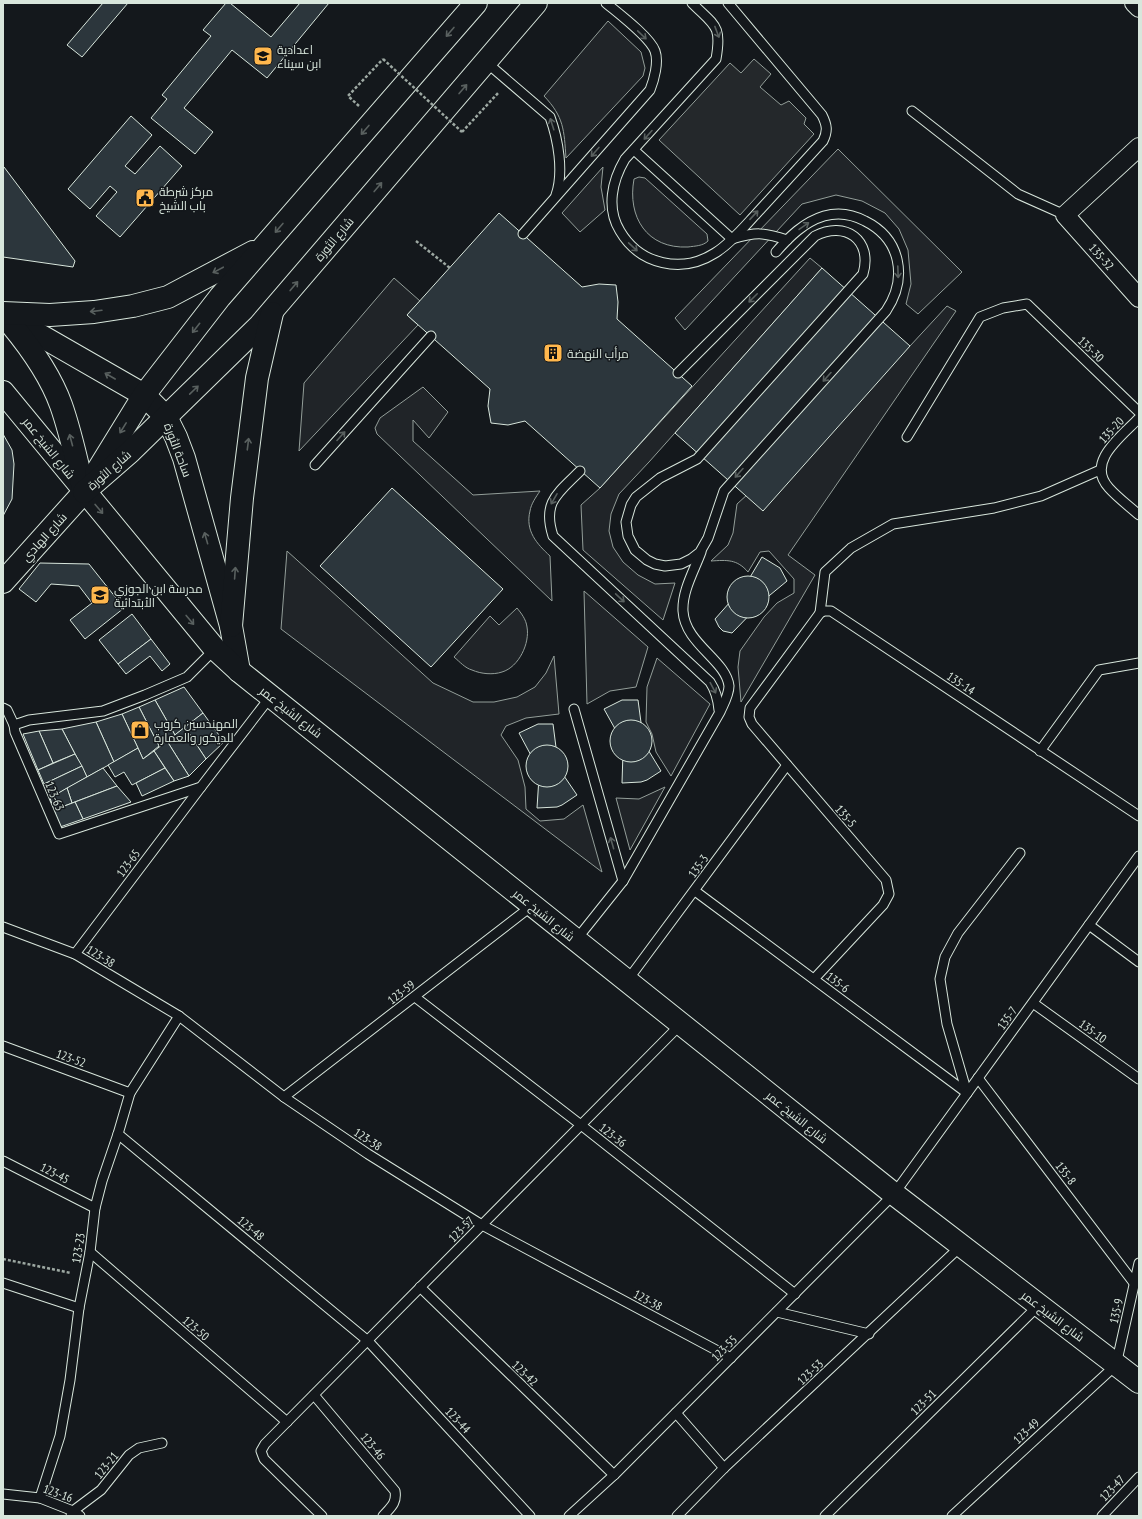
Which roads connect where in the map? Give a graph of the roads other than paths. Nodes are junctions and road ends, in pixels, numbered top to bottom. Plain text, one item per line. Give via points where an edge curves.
1 (476, 3) edge
2 (536, 3) edge
3 (692, 3) edge
4 (728, 3) edge
5 (1134, 3) edge
6 (610, 6) edge
7 (1139, 8) edge
8 (486, 62) junction
9 (912, 111) dead end
10 (1139, 147) edge
11 (634, 150) junction
12 (1065, 214) junction
13 (732, 239) junction
14 (787, 240) junction
15 (264, 246) junction
16 (776, 252) dead end
17 (1139, 298) edge
18 (273, 311) junction
19 (3, 314) edge
20 (430, 336) dead end
21 (678, 373) dead end
22 (3, 392) edge
23 (144, 395) junction
24 (1139, 412) edge
25 (166, 417) junction
26 (1139, 418) edge
27 (907, 437) dead end
28 (315, 466) dead end
29 (580, 470) dead end
30 (1100, 470) junction
31 (84, 492) junction
32 (1139, 515) edge
33 (702, 549) dead end
34 (3, 582) edge
35 (820, 613) junction
36 (231, 626) junction
37 (215, 649) junction
38 (1139, 664) edge
39 (239, 671) junction
40 (271, 696) junction
41 (3, 708) edge
42 (574, 710) dead end
43 (720, 712) junction
44 (14, 725) junction
45 (1040, 751) junction
46 (787, 765) junction
47 (201, 787) junction
48 (1139, 816) edge
49 (1020, 853) dead end
50 (1139, 856) edge
51 (623, 881) junction
52 (695, 891) junction
53 (533, 905) junction
54 (1089, 925) junction
55 (3, 927) edge
56 (576, 940) junction
57 (75, 954) junction
58 (1139, 962) edge
59 (814, 979) junction
60 (628, 981) junction
61 (415, 997) junction
62 (1033, 1003) junction
63 (179, 1016) junction
64 (681, 1024) junction
65 (3, 1046) edge
66 (978, 1078) junction
67 (1139, 1079) edge
68 (130, 1093) junction
69 (967, 1093) junction
70 (284, 1097) junction
71 (581, 1125) junction
72 (118, 1134) junction
73 (3, 1161) edge
74 (894, 1194) junction
75 (95, 1208) junction
76 (482, 1225) junction
77 (961, 1246) junction
78 (90, 1252) junction
79 (1139, 1263) edge
80 (1134, 1283) junction
81 (3, 1284) edge
82 (420, 1287) junction
83 (795, 1294) junction
84 (1039, 1306) junction
85 (79, 1308) junction
86 (777, 1312) junction
87 (869, 1334) junction
88 (368, 1340) junction
89 (731, 1358) junction
90 (1116, 1365) junction
91 (1139, 1382) edge
92 (314, 1395) junction
93 (676, 1413) junction
94 (287, 1422) junction
95 (162, 1443) dead end
96 (724, 1468) junction
97 (614, 1475) junction
98 (1139, 1478) edge
99 (3, 1494) edge
100 (40, 1498) junction
101 (74, 1514) edge
102 (322, 1516) edge
103 (383, 1516) edge
104 (530, 1516) edge
105 (569, 1516) edge
106 (677, 1516) edge
107 (825, 1516) edge
108 (952, 1516) edge
109 (1102, 1516) edge

1 -> 15 street, شارع الثورة
2 - 8 street, شارع الثورة
3 -> 11 lane via 717,29 719,39 716,59
13 -> 4 lane via 823,141 827,133 822,115
5 - 7 street
6 -> 8 lane via 645,37 655,51 655,77 650,90 523,234 553,199 558,189 558,152 554,129 550,117
18 -> 8 street, شارع الثورة
9 - 12 lane via 1018,194
10 - 12 street
11 - 13 lane
11 -> 13 lane via 619,170 612,192 618,228 633,248 658,262 672,265 688,264 703,260
12 - 17 street, 135-32
13 - 14 lane via 749,234 768,233
14 - 16 lane
14 -> 21 lane via 806,224 820,218 835,214 857,216 884,234 891,244 899,270 896,292 886,311 724,490 708,538 700,552 691,559 673,566 647,560 631,544 626,529 628,513 636,497 660,478 697,459 863,274 866,258 855,237 847,232 835,230 815,236
15 -> 19 street via 168,297 94,312 50,315
15 -> 23 street, شارع الثورة via 220,297
25 -> 18 street, شارع الثورة
36 -> 18 street via 242,498 257,378
23 -> 19 street, ساحة الثورة
31 -> 19 street via 60,404 29,346
28 -> 20 lane
22 - 31 street, شارع الشيخ عمر
23 - 25 street, ساحة الثورة
23 -> 31 street, شارع الثورة
24 - 27 lane, 135-30 via 1027,304 1002,308 980,317
25 - 31 street, شارع الثورة
36 -> 25 street, ساحة الثورة via 184,458
26 - 30 lane, 135-20 via 1102,458
29 -> 43 lane via 554,496 549,525 553,536 710,682 714,687
30 - 32 lane via 1102,479 1109,488
30 - 35 lane via 1034,497 994,508 893,524 851,548 825,572
31 - 34 street, شارع الهادي
31 -> 37 street, شارع الشيخ عمر
33 - 43 lane via 687,589 683,611 690,634 723,672 729,686
35 - 45 lane, 135-14 via 830,611
35 - 46 lane, 135-5 via 750,708 749,717 752,724
36 - 39 street, ساحة الثورة
37 - 39 street, شارع الشيخ عمر
37 - 44 lane via 187,677 138,698 102,711 29,720
38 - 45 lane via 1099,670
39 - 40 street, شارع الشيخ عمر
40 - 47 lane
40 - 53 street, شارع الشيخ عمر
41 - 44 lane via 7,710
51 -> 42 lane
43 - 51 lane
44 - 47 lane, 123-63 via 59,834
45 - 48 lane, 135-14
46 - 52 lane, 135-3
46 - 59 lane, 135-5 via 886,880 889,894 884,905
47 - 57 lane, 123-65
49 - 69 lane via 958,933 945,957 940,979 947,1024
50 - 54 lane, 135-7
51 - 56 lane
52 - 59 lane, 135-6
52 - 60 lane, 135-3
53 - 56 street, شارع الشيخ عمر
53 - 61 lane, 123-59
54 - 58 lane
54 - 62 lane, 135-7
55 - 57 lane, 123-38
56 - 60 street, شارع الشيخ عمر
57 - 63 lane, 123-38
59 - 69 lane, 135-6
60 - 64 street, شارع الشيخ عمر
61 - 70 lane, 123-59
61 - 71 lane, 123-36
62 - 66 lane, 135-7
62 - 67 lane, 135-10
63 - 68 lane, 123-23
63 - 70 lane, 123-38
64 - 71 lane, 123-57
64 - 74 street, شارع الشيخ عمر
65 - 68 lane, 123-52
66 - 69 lane, 135-7
66 - 80 lane, 135-8
68 - 72 lane, 123-23
69 - 74 lane, 135-7
70 - 76 lane, 123-38 via 368,1154
71 - 76 lane, 123-57
71 - 83 lane, 123-36
72 - 75 lane, 123-23
72 - 88 lane, 123-48
73 - 75 lane, 123-45
74 - 77 street, شارع الشيخ عمر
74 - 83 lane, 123-55
75 - 78 lane, 123-23
76 - 82 lane, 123-57
76 - 89 lane, 123-38
77 - 84 street, شارع الشيخ عمر
77 - 87 lane, 123-53
78 - 85 lane, 123-23
78 - 94 lane, 123-50
79 - 80 lane, 135-9
80 - 90 lane, 135-9
81 - 85 lane
82 - 88 lane, 123-57
82 - 97 lane, 123-42
83 - 86 lane, 123-55
84 - 90 street, شارع الشيخ عمر
84 - 107 lane, 123-51
85 - 100 lane, 123-23 via 60,1436
86 - 87 lane
86 - 89 lane, 123-55
87 - 96 lane, 123-53
88 - 92 lane, 123-57
88 - 104 lane, 123-44
89 - 93 lane, 123-55
90 - 91 street, شارع الشيخ عمر
90 - 108 lane, 123-49
92 - 94 lane, 123-57
92 - 103 lane, 123-46 via 395,1491 396,1498 392,1507
93 - 96 lane
93 - 97 lane, 123-55
94 - 102 lane, 123-57 via 261,1451 264,1459
95 - 101 lane, 123-21 via 139,1448 129,1455 101,1490
96 - 106 lane, 123-53
97 - 105 lane, 123-55
98 - 109 lane, 123-47
99 - 100 lane, 123-16
100 - 101 lane, 123-16

